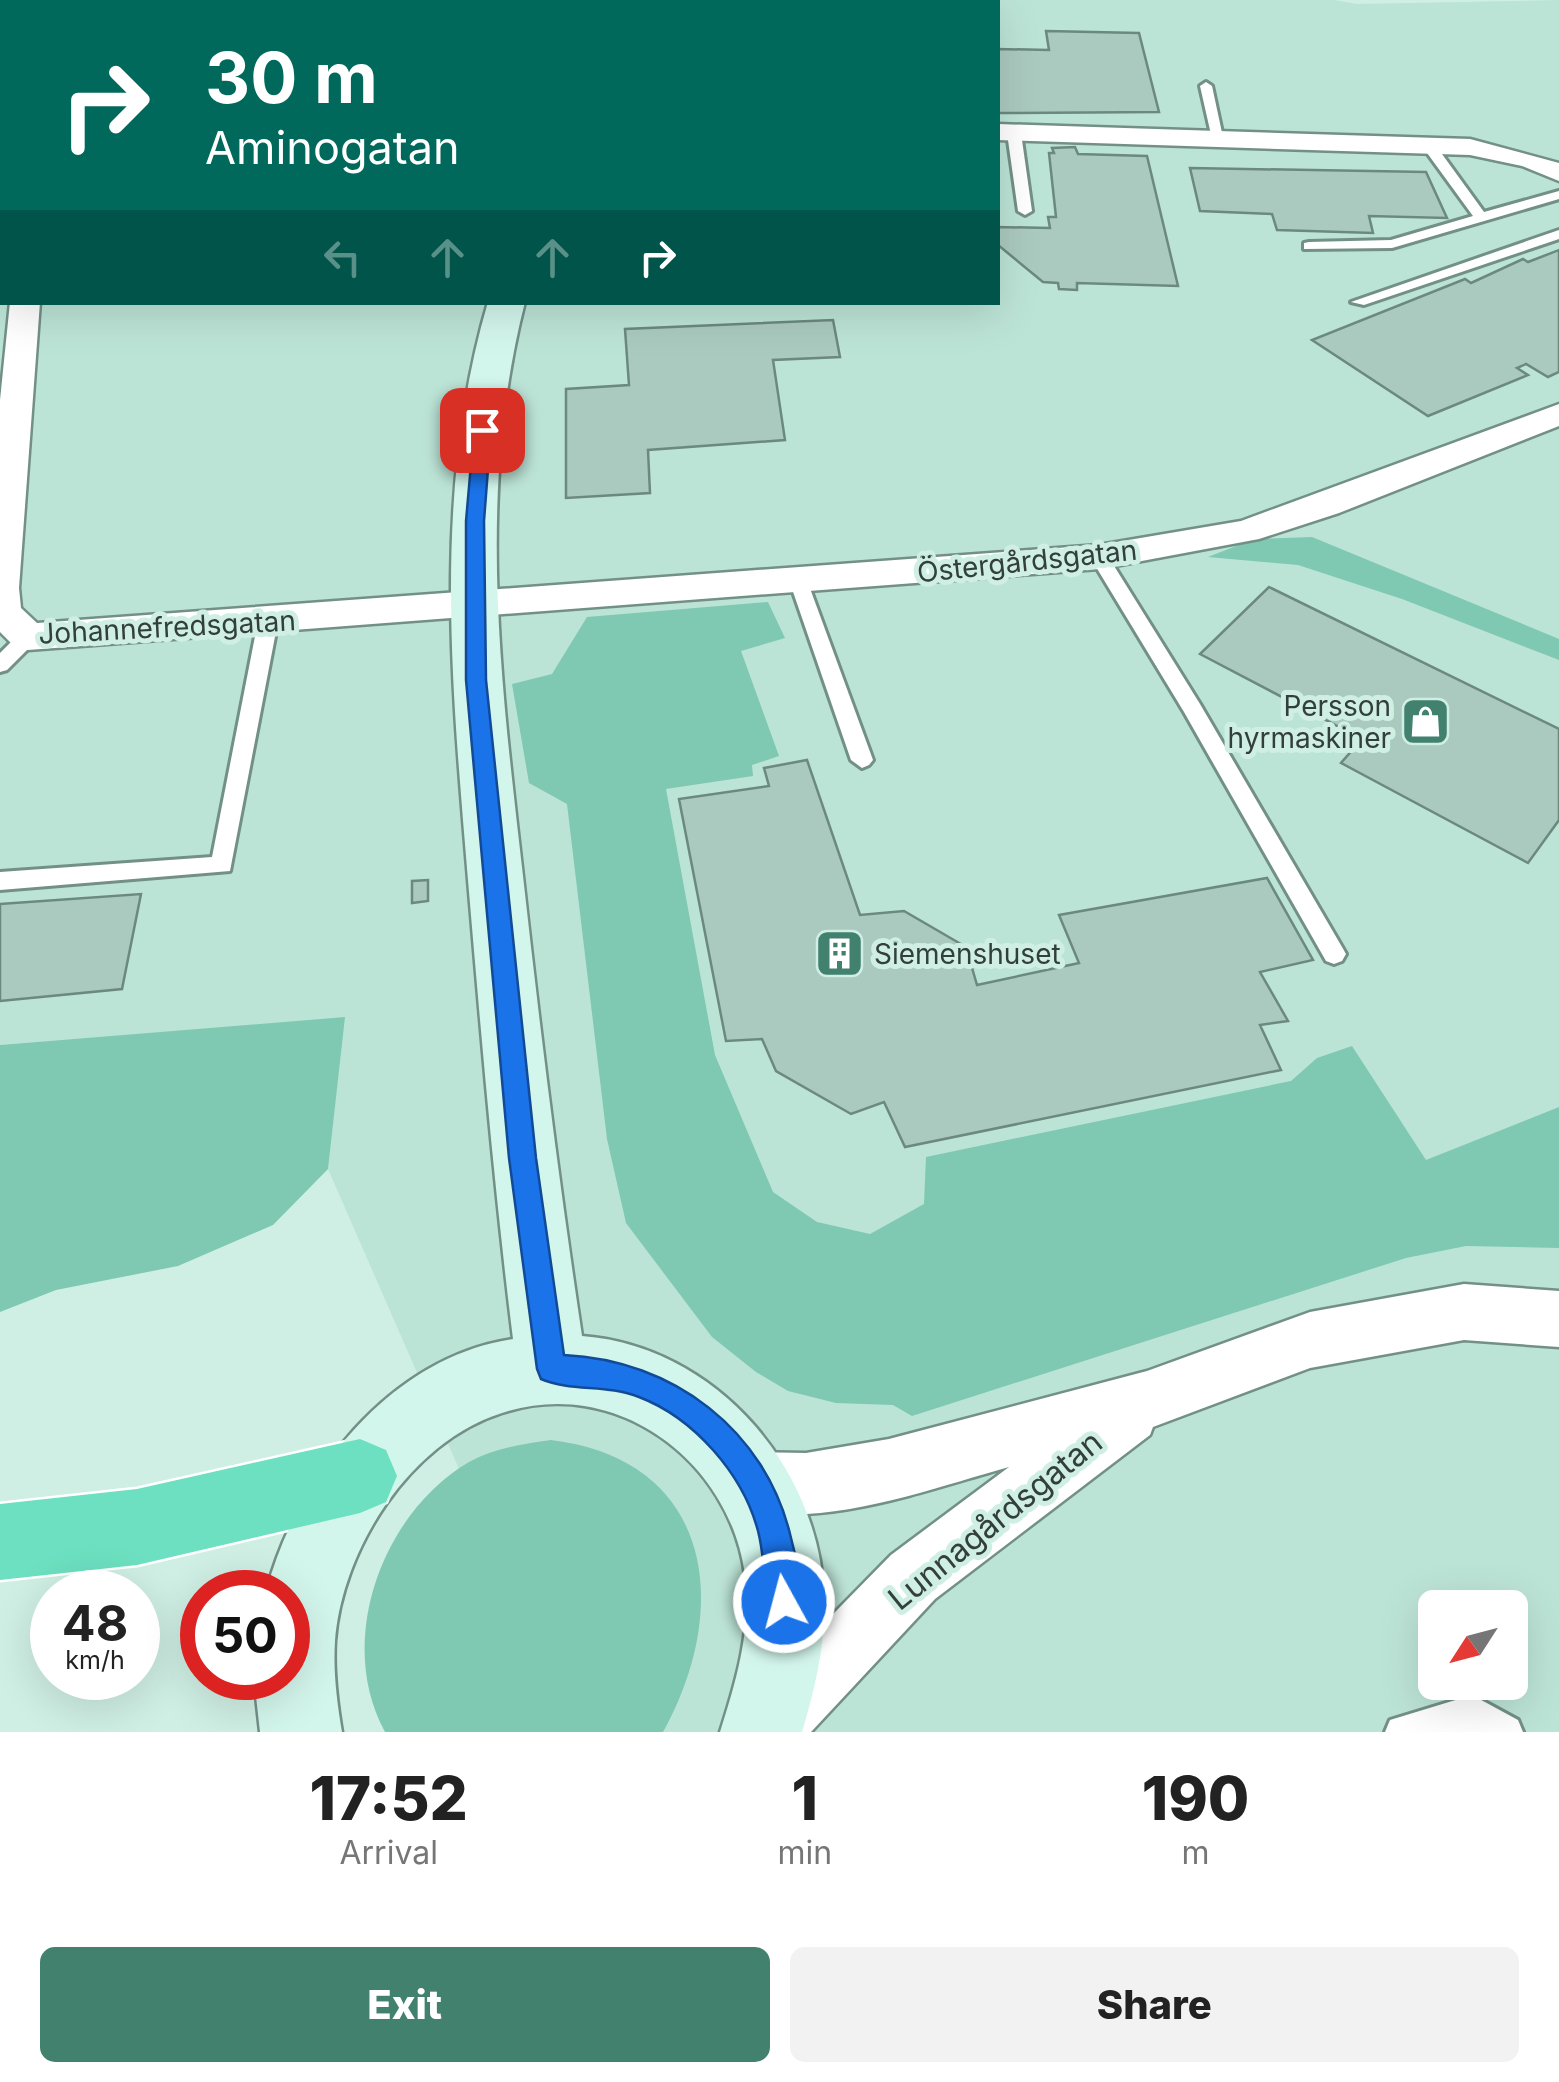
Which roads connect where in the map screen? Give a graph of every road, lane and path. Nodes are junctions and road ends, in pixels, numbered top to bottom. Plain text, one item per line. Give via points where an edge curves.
1 (1206, 86) dead end
2 (1006, 132) edge
3 (1219, 139) junction
4 (1428, 146) junction
5 (1559, 173) edge
6 (1559, 195) edge
7 (1025, 211) dead end
8 (1482, 219) junction
9 (1559, 234) edge
10 (1309, 246) dead end
11 (1358, 302) dead end
12 (24, 305) edge
13 (506, 305) edge
14 (11, 342) edge
15 (1559, 414) edge
16 (1100, 557) junction
17 (800, 582) junction
18 (473, 604) junction
19 (10, 621) edge
20 (268, 622) junction
21 (0, 665) edge
22 (862, 760) dead end
23 (0, 880) edge
24 (1334, 954) dead end
25 (1559, 1319) edge
26 (552, 1369) junction
27 (1147, 1400) junction
28 (360, 1476) junction
29 (754, 1482) junction
30 (0, 1542) edge
31 (301, 1732) edge
32 (763, 1732) edge
33 (1402, 1732) edge
34 (1506, 1732) edge

1 - 3 lane
2 - 3 street
2 - 7 lane
3 - 4 street
4 - 5 street via 1493,150
4 - 8 lane
6 - 8 lane
8 - 10 lane via 1392,244
9 - 11 lane
12 - 14 street, Johannefredsgatan
13 - 18 street via 486,392
14 - 19 street, Johannefredsgatan via 3,520
15 - 16 street, Östergårdsgatan via 1246,531
16 - 17 street, Östergårdsgatan
16 - 24 lane
17 - 18 street, Östergårdsgatan
17 - 22 lane
18 - 20 street, Johannefredsgatan
18 - 26 street via 523,1158
19 - 20 street, Johannefredsgatan
19 - 21 lane
20 - 23 lane via 222,865
25 - 27 street, Lunnagårdsgatan via 1464,1312 1310,1340
26 - 28 street via 499,1378 449,1400 402,1432
26 - 29 street via 600,1371 688,1407 724,1440
27 - 29 street, Lunnagårdsgatan via 889,1469
27 - 32 street, Lunnagårdsgatan via 914,1577
28 - 30 highway via 192,1518
28 - 31 street via 309,1574 296,1629
29 - 32 street via 784,1575 778,1683
33 - 34 lane via 1472,1712

